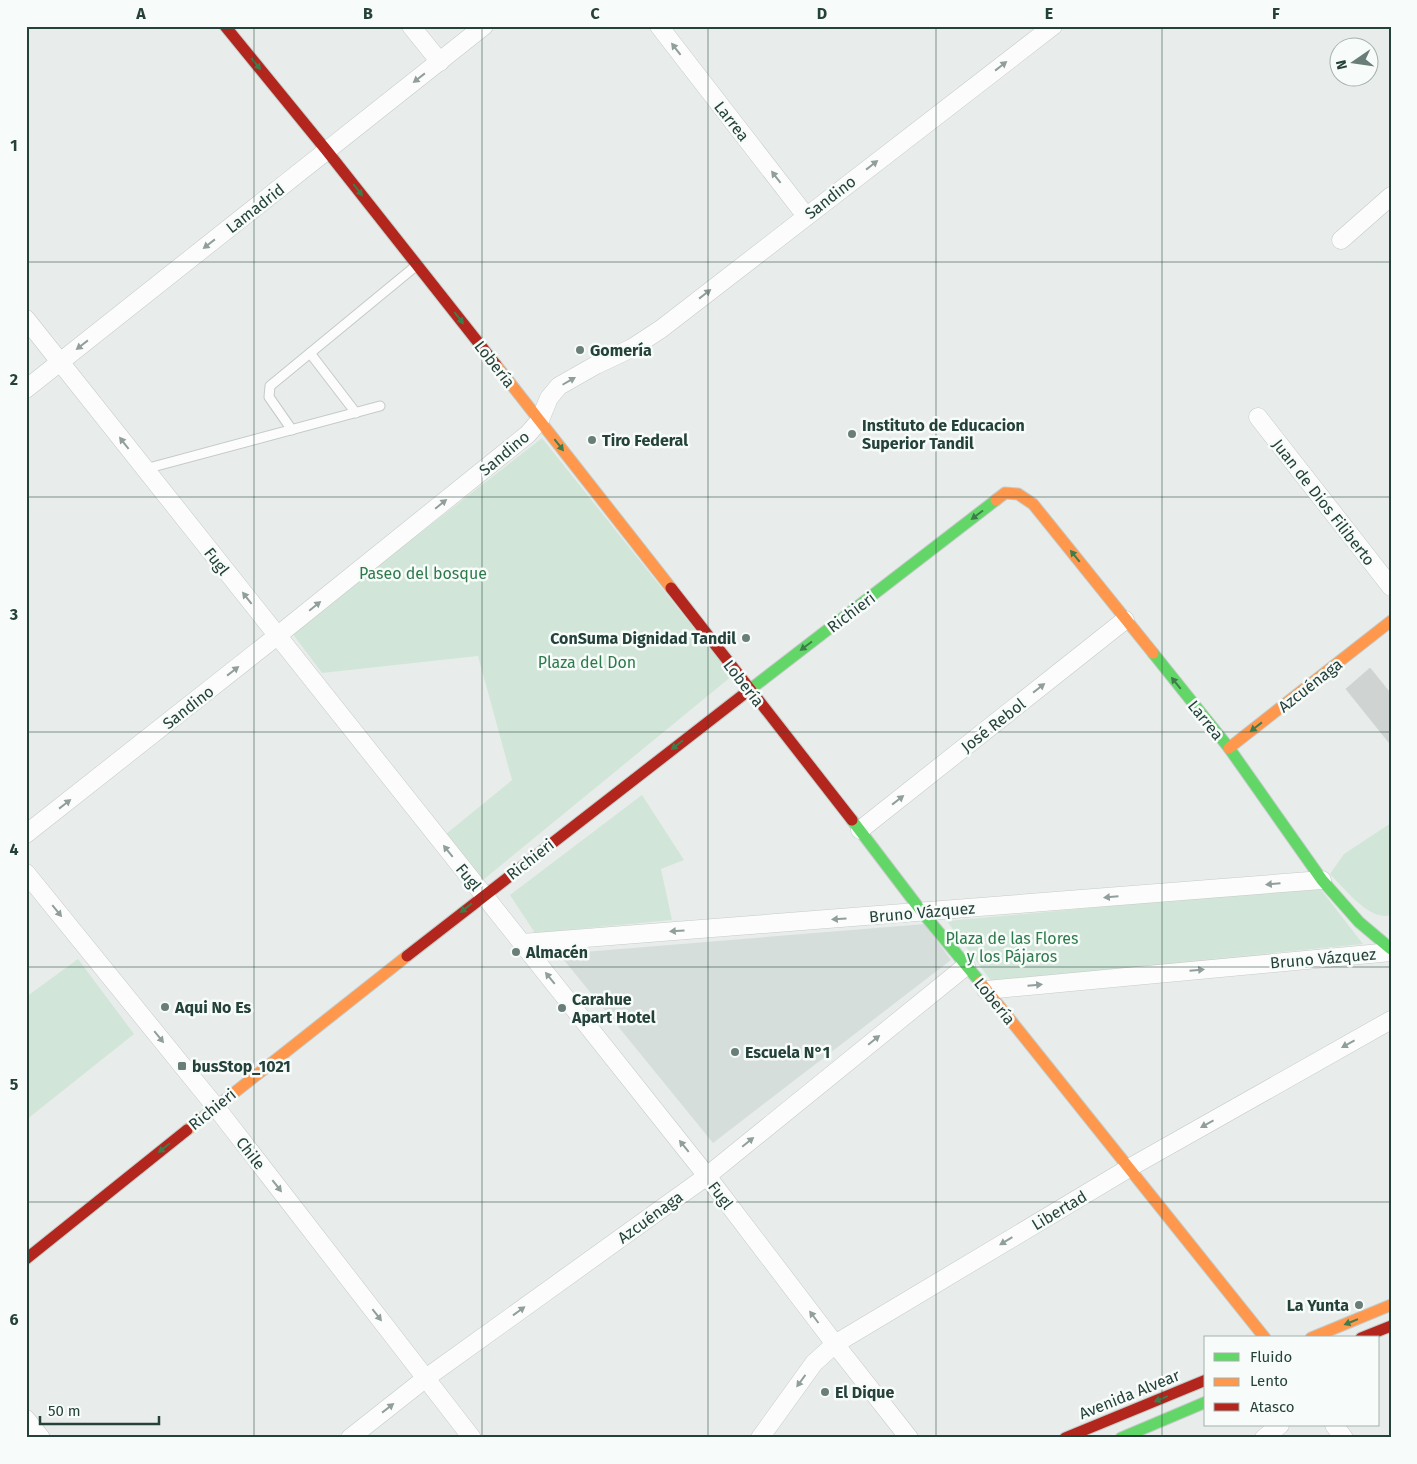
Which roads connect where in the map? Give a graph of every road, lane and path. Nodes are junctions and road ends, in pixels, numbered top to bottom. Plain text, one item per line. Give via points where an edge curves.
1 (225, 26) edge
2 (411, 26) edge
3 (484, 26) edge
4 (659, 26) edge
5 (1052, 26) edge
6 (440, 62) junction
7 (327, 151) junction
8 (1391, 196) edge
9 (806, 216) junction
10 (1341, 240) dead end
11 (417, 266) junction
12 (26, 320) edge
13 (310, 353) junction
14 (60, 362) junction
15 (26, 389) edge
16 (380, 406) dead end
17 (356, 413) junction
18 (1258, 417) dead end
19 (540, 420) junction
20 (292, 430) junction
21 (145, 469) junction
22 (1018, 494) joint
23 (1391, 587) edge
24 (1125, 620) junction
25 (1391, 621) edge
26 (277, 636) junction
27 (750, 689) junction
28 (1229, 748) junction
29 (860, 830) junction
30 (26, 834) edge
31 (26, 873) edge
32 (1322, 880) junction
33 (483, 894) junction
34 (922, 912) junction
35 (522, 943) junction
36 (1391, 950) edge
37 (966, 966) junction
38 (986, 990) junction
39 (1391, 1020) edge
40 (215, 1106) junction
41 (1129, 1168) junction
42 (707, 1176) junction
43 (26, 1259) edge
44 (1391, 1305) edge
45 (1391, 1326) edge
46 (1263, 1336) edge
47 (1316, 1336) edge
48 (1366, 1336) edge
49 (835, 1344) junction
50 (426, 1378) junction
51 (1204, 1381) edge
52 (1204, 1403) edge
53 (26, 1419) edge
54 (1279, 1426) edge
55 (1335, 1426) edge
56 (41, 1438) edge
57 (350, 1438) edge
58 (472, 1438) edge
59 (760, 1438) edge
60 (909, 1438) edge
61 (1065, 1438) edge
62 (1121, 1438) edge
63 (1264, 1438) edge
64 (1344, 1438) edge

1 -> 7 street, Lobería
2 - 6 street
3 - 6 street, Lamadrid
9 -> 4 street, Larrea
9 -> 5 street, Sandino
6 -> 7 street, Lamadrid
7 -> 11 street, Lobería
7 -> 14 street, Lamadrid
8 - 10 street
19 -> 9 street, Sandino via 549,398 559,386 661,329
11 - 13 lane
11 -> 19 street, Lobería
12 - 14 street, Fugl
13 - 17 lane
13 - 20 lane via 270,386 268,397
14 - 15 street, Lamadrid
21 -> 14 street, Fugl
16 - 17 lane
17 - 20 lane
18 - 23 street, Juan de Dios Filiberto
26 -> 19 street, Sandino via 528,434
19 -> 27 street, Lobería
20 - 21 lane
26 -> 21 street, Fugl
24 -> 22 street, Larrea via 1033,504
22 -> 27 street, Richieri via 1005,493
28 -> 24 street, Larrea
29 -> 24 street, José Rebol
25 -> 28 street, Azcuénaga
30 -> 26 street, Sandino
33 -> 26 street, Fugl
27 - 29 street, Lobería
27 -> 33 street, Richieri
28 - 32 street, Larrea
29 - 34 street, Lobería
31 -> 40 street, Chile
32 -> 34 street, Bruno Vázquez
32 - 36 street, Larrea via 1359,922
33 - 35 street, Fugl
33 -> 40 street, Richieri
34 -> 35 street, Bruno Vázquez
34 - 37 street, Lobería
42 -> 35 street, Fugl
38 -> 36 street, Bruno Vázquez
37 - 38 street, Lobería
42 -> 37 street, Azcuénaga
38 - 41 street, Lobería
39 -> 41 street, Libertad
40 -> 43 street, Richieri
40 -> 50 street, Chile
41 - 46 street, Lobería
41 -> 49 street, Libertad
49 -> 42 street, Fugl
50 -> 42 street, Azcuénaga
44 -> 47 street
45 - 48 street
49 -> 59 street, Libertad via 814,1363
49 - 60 street, Fugl
57 -> 50 street, Azcuénaga
50 - 58 street, Chile
51 -> 61 street, Avenida Alvear
52 - 62 street
53 - 56 street
54 - 63 street
55 - 64 street

